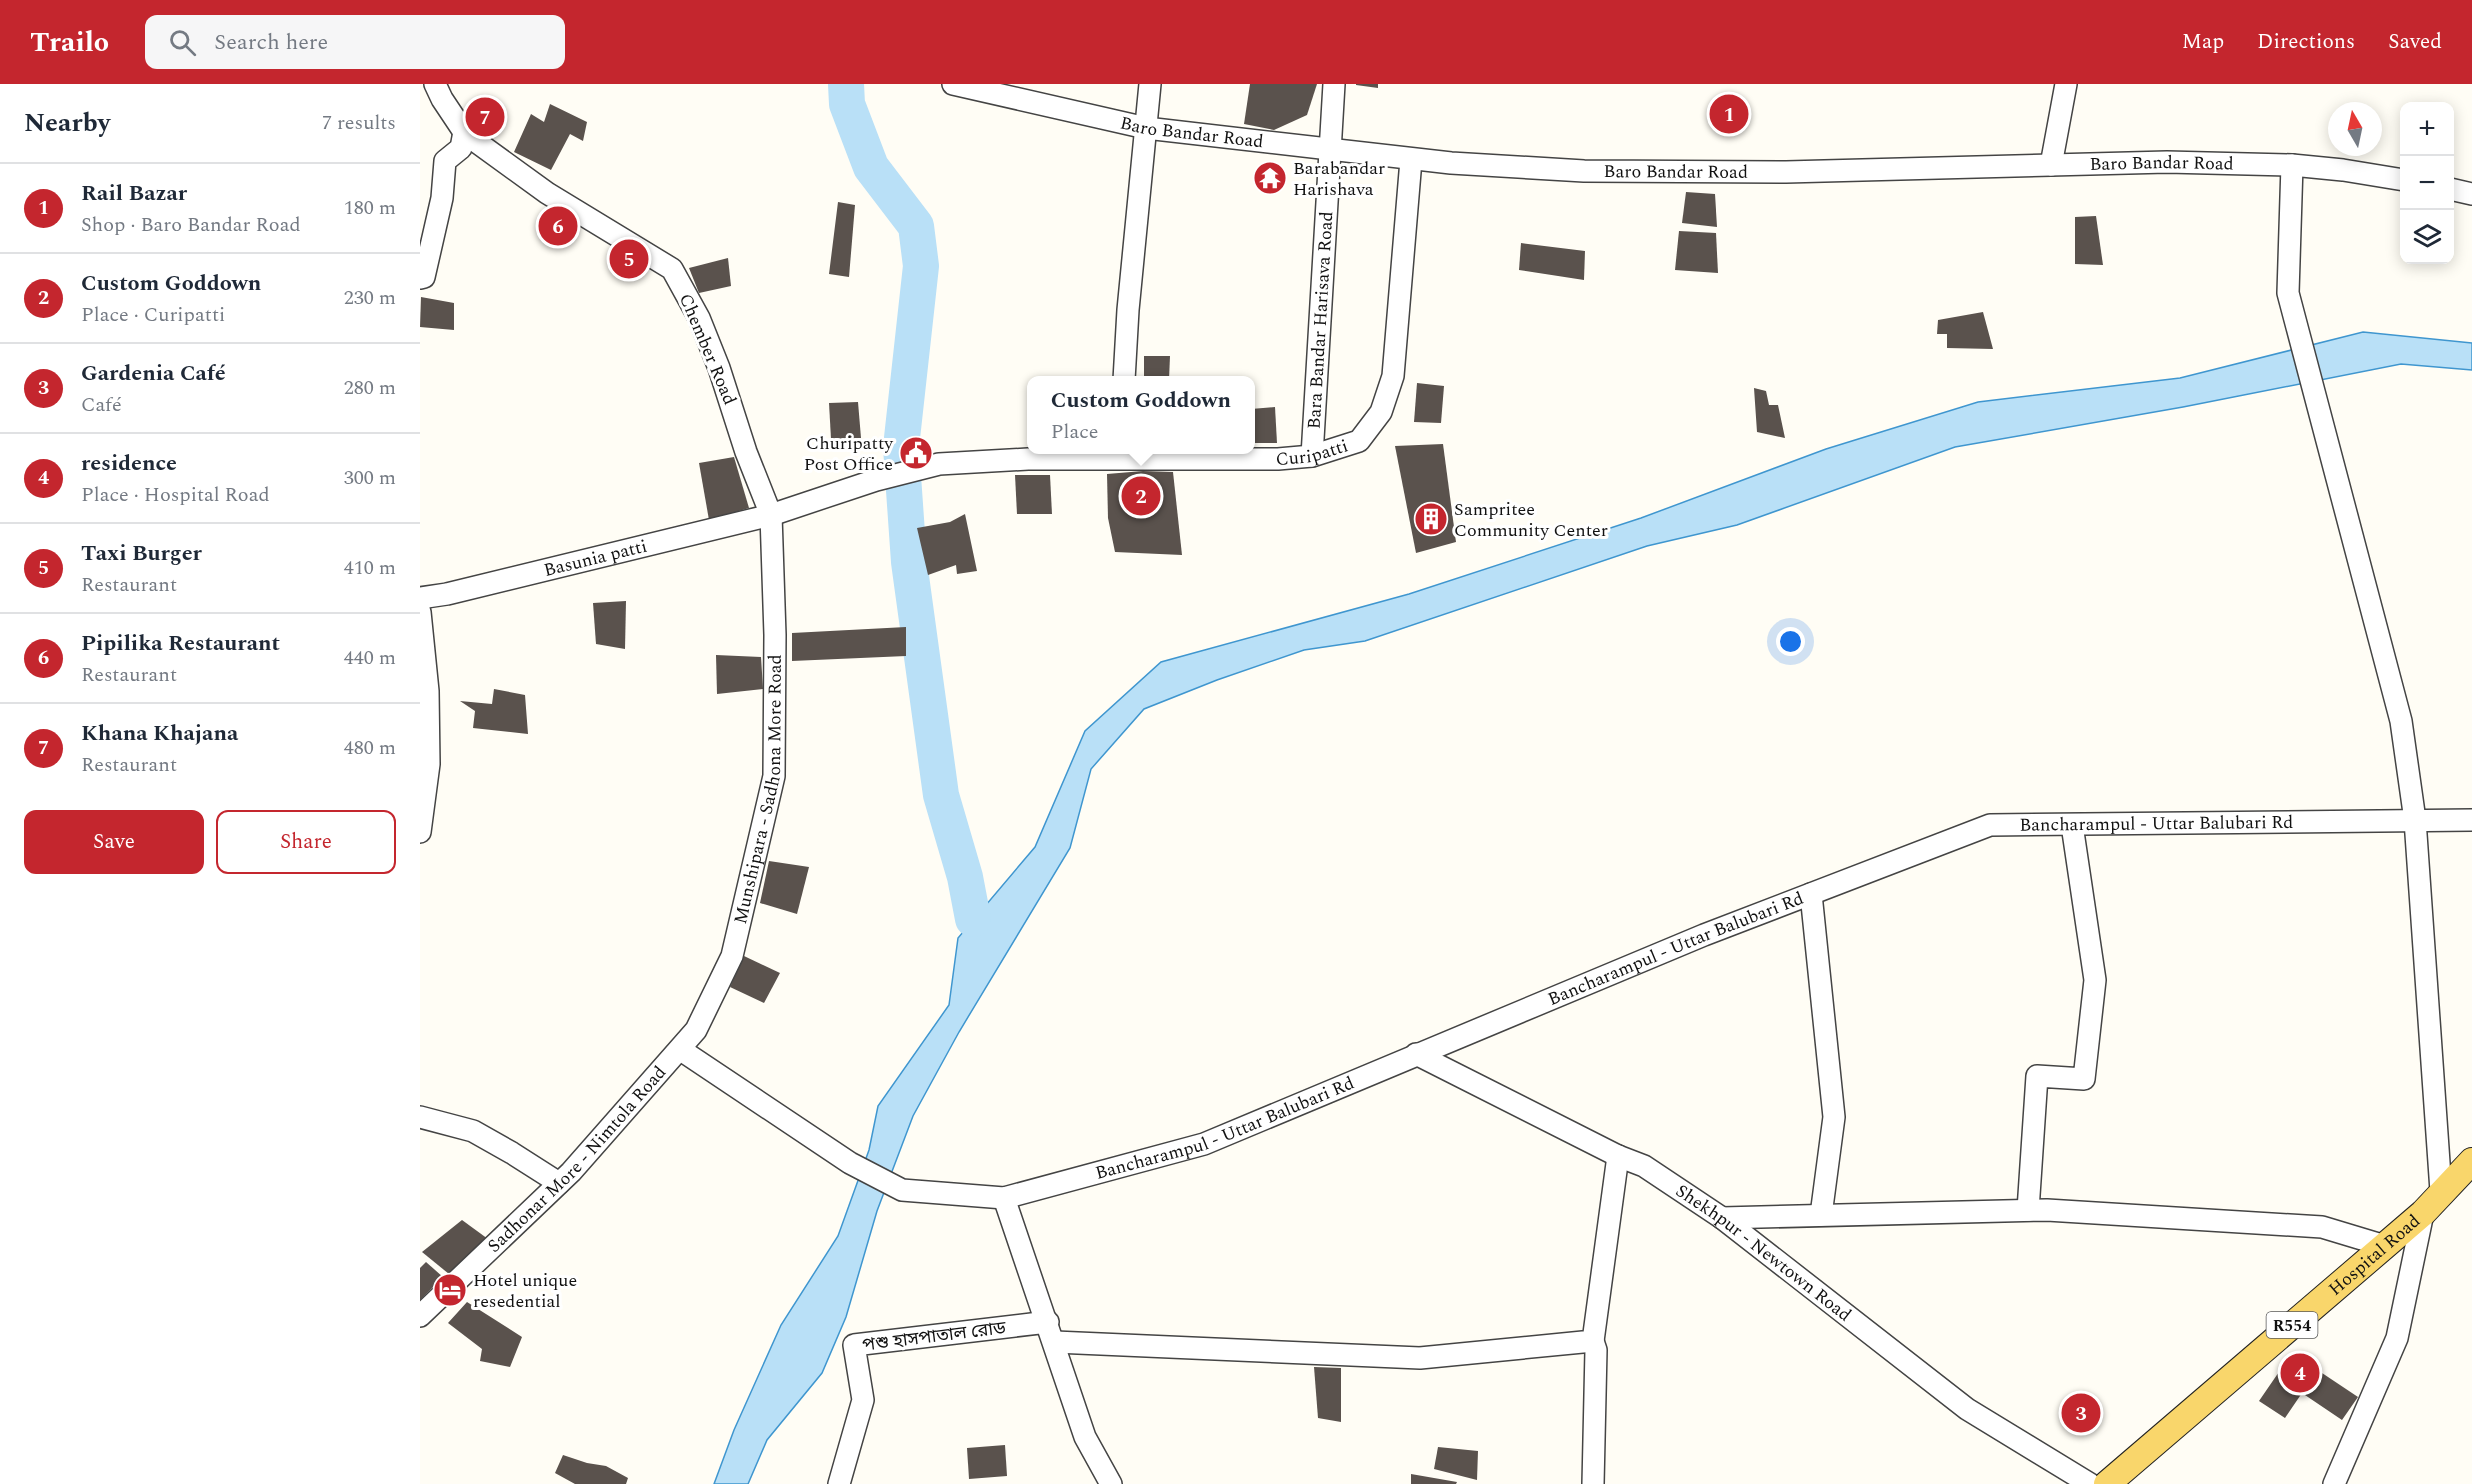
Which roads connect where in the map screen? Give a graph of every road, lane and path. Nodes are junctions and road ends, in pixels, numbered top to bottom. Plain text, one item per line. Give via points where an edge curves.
1 (435, 84) edge
2 (953, 84) edge
3 (1149, 84) edge
4 (1334, 84) edge
5 (2066, 84) edge
6 (1146, 128) junction
7 (464, 132) junction
8 (1328, 148) junction
9 (1411, 160) junction
10 (2051, 165) junction
11 (2292, 165) junction
12 (2400, 179) edge
13 (2454, 190) edge
14 (2472, 194) edge
15 (420, 278) edge
16 (1124, 376) edge
17 (1111, 454) edge
18 (1312, 456) junction
19 (876, 480) joint
20 (771, 515) junction
21 (420, 598) edge
22 (420, 612) edge
23 (2415, 820) junction
24 (2472, 820) edge
25 (2072, 825) junction
26 (420, 832) edge
27 (1811, 894) junction
28 (681, 1050) junction
29 (1416, 1054) junction
30 (420, 1117) edge
31 (1618, 1156) junction
32 (2470, 1167) edge
33 (559, 1184) junction
34 (2441, 1191) junction
35 (1004, 1198) junction
36 (2028, 1210) junction
37 (2423, 1213) junction
38 (1821, 1215) junction
39 (1722, 1218) junction
40 (2385, 1246) junction
41 (420, 1316) edge
42 (1048, 1322) junction
43 (1593, 1341) junction
44 (1055, 1342) junction
45 (839, 1484) edge
46 (1111, 1484) edge
47 (1593, 1484) edge
48 (2090, 1484) edge
49 (2107, 1484) edge
50 (2334, 1484) edge

1 - 7 street, Chember Road
2 - 6 street, Baro Bandar Road
3 - 6 street
4 - 8 street, Bara Bandar Harisava Road
5 - 10 street
6 - 8 street, Baro Bandar Road
6 - 16 street
7 - 15 street via 461,148 446,161 427,266 424,278
7 - 20 street, Chember Road via 547,193 672,269 699,318
8 - 9 street, Baro Bandar Road
8 - 18 street, Bara Bandar Harisava Road
9 - 10 street, Baro Bandar Road via 1584,171 1786,172
9 - 18 street, Curipatti via 1393,376 1381,412 1359,441
10 - 11 street, Baro Bandar Road
11 - 12 street, Baro Bandar Road
11 - 23 street via 2288,293 2401,721
13 - 14 street
17 - 18 street, Curipatti via 1278,459
17 - 19 street, Curipatti via 939,464
19 - 20 street, Basunia patti
20 - 21 street, Basunia patti
20 - 28 street, Munshipara - Sadhona More Road via 774,776 732,956 696,1030
22 - 26 street via 428,691 429,764
23 - 24 street, Bancharampul - Uttar Balubari Rd
23 - 25 street, Bancharampul - Uttar Balubari Rd
23 - 34 street
25 - 27 street, Bancharampul - Uttar Balubari Rd via 1990,825
25 - 36 street via 2095,980 2084,1079 2037,1076
27 - 29 street, Bancharampul - Uttar Balubari Rd
27 - 38 street via 1834,1117
28 - 33 street, Sadhonar More - Nimtola Road
28 - 35 street, Bancharampul - Uttar Balubari Rd via 850,1163 902,1190
29 - 31 street, Shekhpur - Newtown Road
29 - 35 street, Bancharampul - Uttar Balubari Rd via 1204,1144
30 - 33 street via 473,1131
31 - 39 street, Shekhpur - Newtown Road via 1644,1166
31 - 43 street
32 - 34 main road, Hospital Road / R554
33 - 41 street, Sadhonar More - Nimtola Road
34 - 37 main road, Hospital Road / R554
35 - 42 street
36 - 38 street
36 - 40 street via 2322,1227
37 - 40 main road, Hospital Road / R554
37 - 50 street via 2397,1338
38 - 39 street
39 - 48 street, Shekhpur - Newtown Road via 1967,1409
40 - 49 main road, Hospital Road / R554
42 - 44 street
42 - 45 street, পশু হাসপাতাল রোড via 854,1345 863,1400
43 - 44 street via 1420,1358
43 - 47 street
44 - 46 street via 1085,1437

